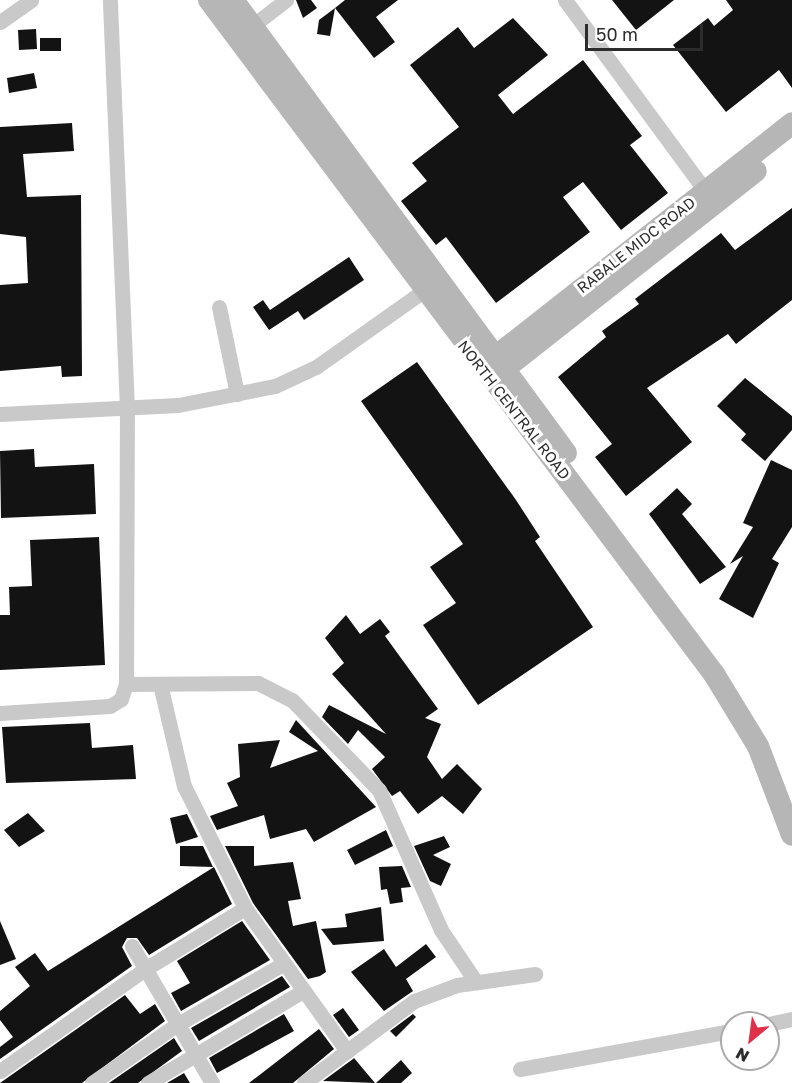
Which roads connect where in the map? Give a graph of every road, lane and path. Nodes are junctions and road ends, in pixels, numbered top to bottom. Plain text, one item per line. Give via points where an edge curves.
1 (31, 0) edge
2 (110, 0) edge
3 (209, 0) edge
4 (233, 0) edge
5 (284, 0) edge
6 (564, 0) edge
7 (0, 21) edge
8 (252, 26) junction
9 (792, 123) edge
10 (792, 142) edge
11 (710, 197) junction
12 (430, 286) junction
13 (219, 307) dead end
14 (493, 368) junction
15 (237, 394) junction
16 (127, 409) junction
17 (0, 414) edge
18 (126, 684) junction
19 (160, 684) junction
20 (0, 713) edge
21 (792, 796) edge
22 (792, 835) edge
23 (245, 908) junction
24 (132, 946) dead end
25 (283, 964) junction
26 (145, 969) junction
27 (535, 974) dead end
28 (476, 982) junction
29 (301, 992) junction
30 (176, 1025) junction
31 (720, 1033) edge
32 (346, 1051) junction
33 (190, 1054) junction
34 (520, 1069) dead end
35 (0, 1071) edge
36 (92, 1083) edge
37 (148, 1083) edge
38 (212, 1083) edge
39 (304, 1083) edge

1 - 7 street
2 - 16 street
3 - 12 main road, NORTH CENTRAL ROAD
4 - 8 main road, NORTH CENTRAL ROAD
5 - 8 street
6 - 11 street
8 - 12 main road, NORTH CENTRAL ROAD
9 - 11 main road, RABALE MIDC ROAD
10 - 11 main road, RABALE MIDC ROAD
11 - 14 main road, RABALE MIDC ROAD
12 - 14 main road, NORTH CENTRAL ROAD
12 - 15 street via 316,368 275,386
13 - 15 street
14 - 21 main road, NORTH CENTRAL ROAD via 747,703
14 - 22 main road, NORTH CENTRAL ROAD via 739,711
15 - 16 street
16 - 17 street
16 - 18 street
18 - 19 street
18 - 20 street via 121,699 110,706
19 - 23 street via 184,786 232,873
19 - 28 street via 258,683 292,700 379,790 441,930
23 - 25 street
23 - 26 street
24 - 26 street
25 - 29 street
25 - 30 street
26 - 30 street
26 - 35 street
27 - 28 street
28 - 32 street via 414,1001
29 - 32 street
29 - 33 street
30 - 33 street
30 - 36 street
31 - 34 street
32 - 39 street
33 - 37 street
33 - 38 street

